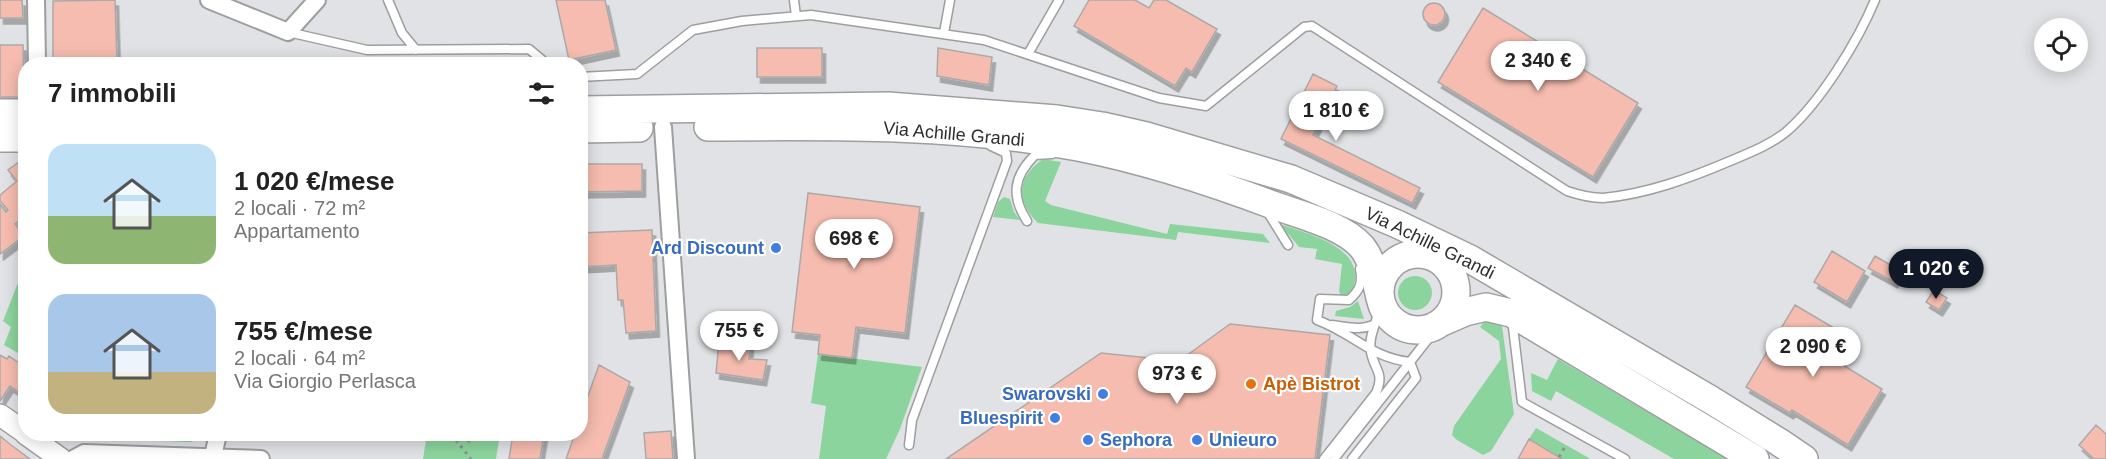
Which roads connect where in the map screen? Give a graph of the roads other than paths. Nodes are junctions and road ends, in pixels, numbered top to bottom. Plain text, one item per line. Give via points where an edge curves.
1 (36, 0) edge
2 (209, 0) edge
3 (317, 0) edge
4 (388, 0) edge
5 (794, 0) edge
6 (950, 0) edge
7 (1059, 0) edge
8 (1875, 0) edge
9 (796, 16) junction
10 (288, 32) junction
11 (944, 33) junction
12 (416, 50) junction
13 (1028, 54) junction
14 (37, 57) edge
15 (539, 57) edge
16 (588, 77) edge
17 (588, 110) edge
18 (0, 113) edge
19 (18, 113) edge
20 (1021, 117) junction
21 (663, 128) junction
22 (907, 128) junction
23 (588, 129) edge
24 (0, 138) edge
25 (18, 138) edge
26 (934, 140) dead end
27 (979, 143) dead end
28 (1059, 155) dead end
29 (1149, 164) junction
30 (1112, 165) dead end
31 (1180, 173) junction
32 (1204, 191) dead end
33 (1225, 198) dead end
34 (1267, 211) junction
35 (1288, 220) dead end
36 (1027, 222) dead end
37 (1288, 245) dead end
38 (1357, 261) dead end
39 (1442, 262) junction
40 (1379, 308) junction
41 (1511, 313) junction
42 (1442, 322) junction
43 (1329, 324) junction
44 (1370, 351) junction
45 (1410, 362) junction
46 (0, 415) edge
47 (18, 427) edge
48 (37, 441) edge
49 (216, 441) edge
50 (909, 445) dead end
51 (213, 456) junction
52 (61, 459) edge
53 (73, 459) edge
54 (261, 459) edge
55 (686, 459) edge
56 (1324, 459) edge
57 (1334, 459) edge
58 (1352, 459) edge
59 (1625, 459) edge
60 (1755, 459) edge
61 (1796, 459) edge
62 (1804, 459) edge

1 - 14 street
2 - 10 street
3 - 10 street
4 - 12 lane via 402,33
5 - 9 lane
6 - 11 lane
7 - 13 lane
8 - 13 lane via 1837,69 1786,132 1758,149 1670,184 1601,198 1567,191 1312,26 1304,27 1206,106 1159,98
9 - 11 lane
9 - 16 lane via 693,30 637,74
10 - 12 lane via 367,50
11 - 13 lane
12 - 15 lane via 529,49
17 - 20 main road, Via Achille Grandi via 888,106
18 - 19 main road
20 - 39 main road, Via Achille Grandi via 1166,152 1259,180 1419,244
20 - 62 main road, Via Achille Grandi via 1057,119 1146,136 1291,179 1397,224 1470,259
21 - 22 main road, Via Achille Grandi
21 - 23 main road, Via Achille Grandi
21 - 55 street
22 - 26 lane via 923,139
22 - 29 main road, Via Achille Grandi via 1077,147
24 - 25 main road
27 - 50 lane via 1006,153 1007,161 912,420
28 - 36 lane via 1035,155 1021,174 1017,202
29 - 30 lane
29 - 31 main road, Via Achille Grandi
31 - 32 lane
31 - 40 main road, Via Achille Grandi via 1349,235 1363,248 1372,267
33 - 34 lane
34 - 35 lane
34 - 37 lane
38 - 43 lane via 1362,279 1358,291 1348,300 1320,299 1317,320
39 - 40 main road via 1421,254 1403,256 1392,263 1380,285
39 - 42 main road via 1451,272 1456,293
39 - 61 main road, Via Achille Grandi via 1495,286
40 - 42 main road via 1407,328 1425,329
40 - 43 lane via 1360,329
40 - 44 lane
41 - 42 main road, Via Achille Grandi via 1486,307
41 - 59 lane via 1522,402
41 - 60 main road, Via Achille Grandi
42 - 45 lane
43 - 44 lane
44 - 45 lane
44 - 56 lane via 1380,377 1376,393
45 - 57 lane
45 - 58 lane via 1416,378
46 - 47 street
48 - 52 street
49 - 51 street
51 - 53 street via 84,453
51 - 54 street

